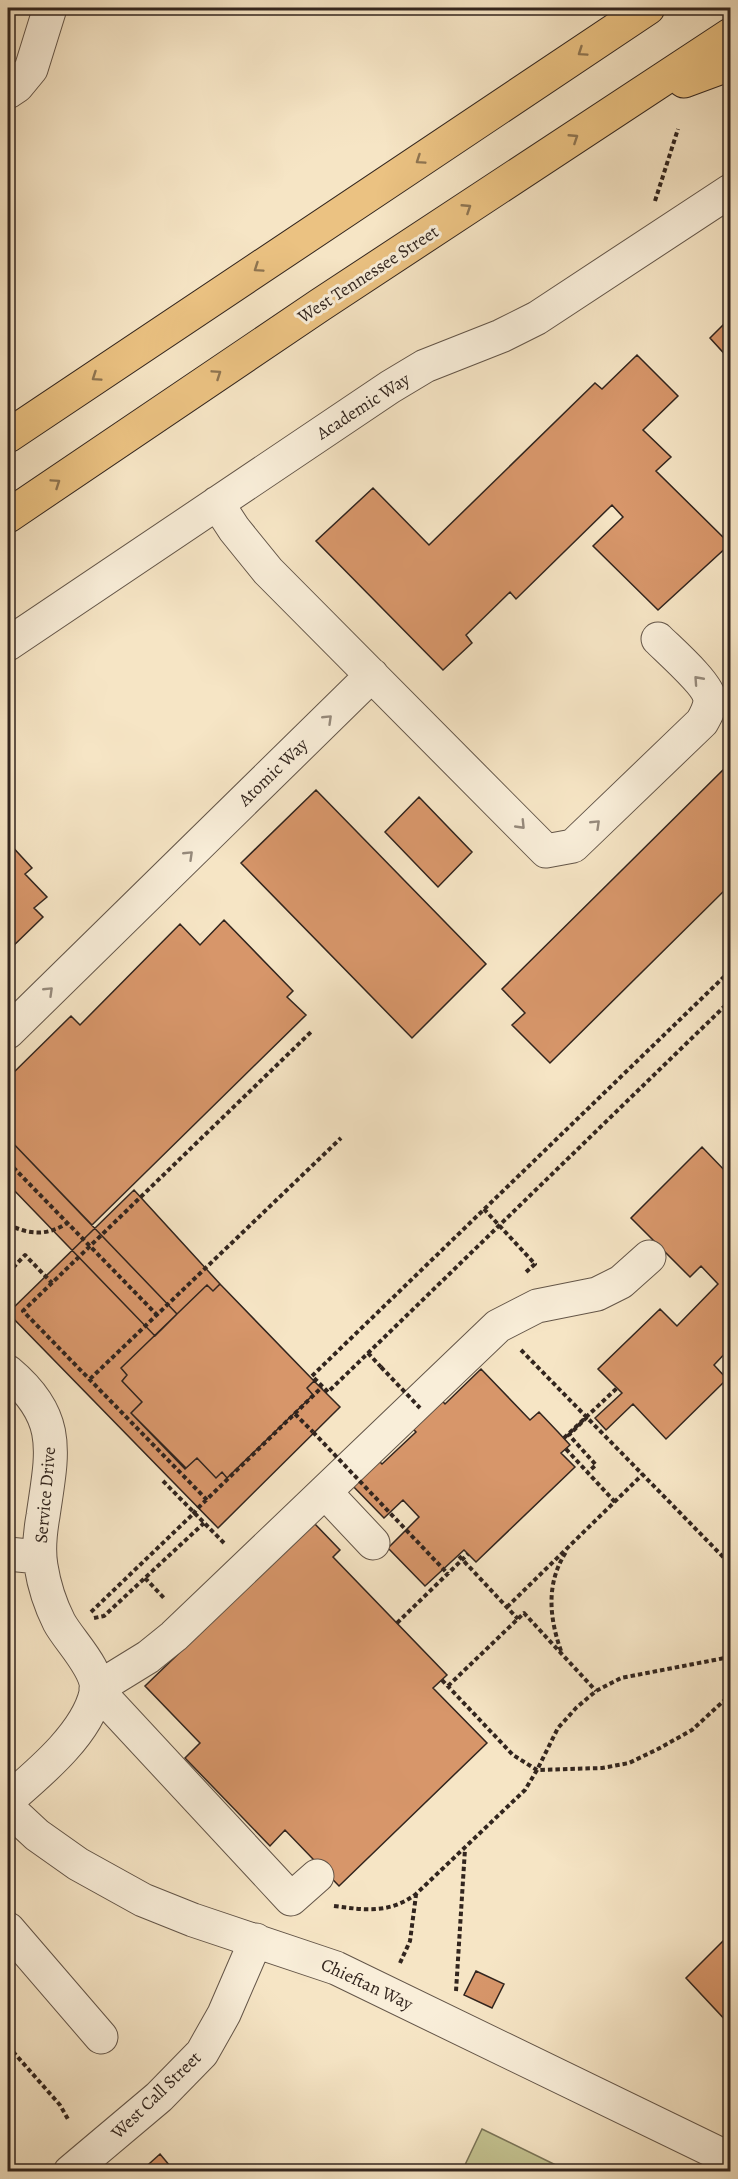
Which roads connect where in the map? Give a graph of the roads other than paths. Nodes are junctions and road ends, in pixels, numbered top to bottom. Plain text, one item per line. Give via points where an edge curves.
1 (51, 8) edge
2 (648, 8) edge
3 (626, 18) edge
4 (730, 35) edge
5 (730, 64) edge
6 (8, 92) edge
7 (634, 98) junction
8 (730, 190) edge
9 (8, 436) edge
10 (217, 503) junction
11 (8, 516) edge
12 (658, 639) dead end
13 (8, 644) edge
14 (372, 675) junction
15 (8, 1032) edge
16 (649, 1257) dead end
17 (8, 1372) edge
18 (325, 1492) junction
19 (373, 1543) dead end
20 (23, 1555) edge
21 (96, 1689) junction
22 (8, 1807) edge
23 (324, 1891) road end
24 (8, 1929) edge
25 (256, 1940) junction
26 (101, 2037) dead end
27 (730, 2159) edge
28 (70, 2172) edge

1 - 6 street via 32,69
2 - 3 main road
3 -> 9 main road
4 - 7 main road, West Tennessee Street
5 - 7 main road
11 -> 7 main road, West Tennessee Street via 320,304
8 - 10 street, Academic Way via 537,318 408,376
10 - 13 street, Academic Way
10 - 14 street via 268,571
14 -> 12 street via 546,851 573,846 702,722 710,698
15 -> 14 street, Atomic Way
16 - 18 street via 621,1282 597,1294 537,1306 498,1326
17 - 20 street, Service Drive via 36,1402 50,1433 50,1465 40,1535
18 - 19 street
18 - 21 street via 162,1647
20 - 21 street, Service Drive via 43,1577 54,1612 92,1671
21 - 22 street via 84,1719 61,1751
21 - 23 street via 291,1899
22 - 25 street, Chieftan Way via 43,1839 109,1883 180,1915
24 - 26 street
25 - 27 street, Chieftan Way via 347,1973
25 - 28 street, West Call Street via 202,2054 159,2097

